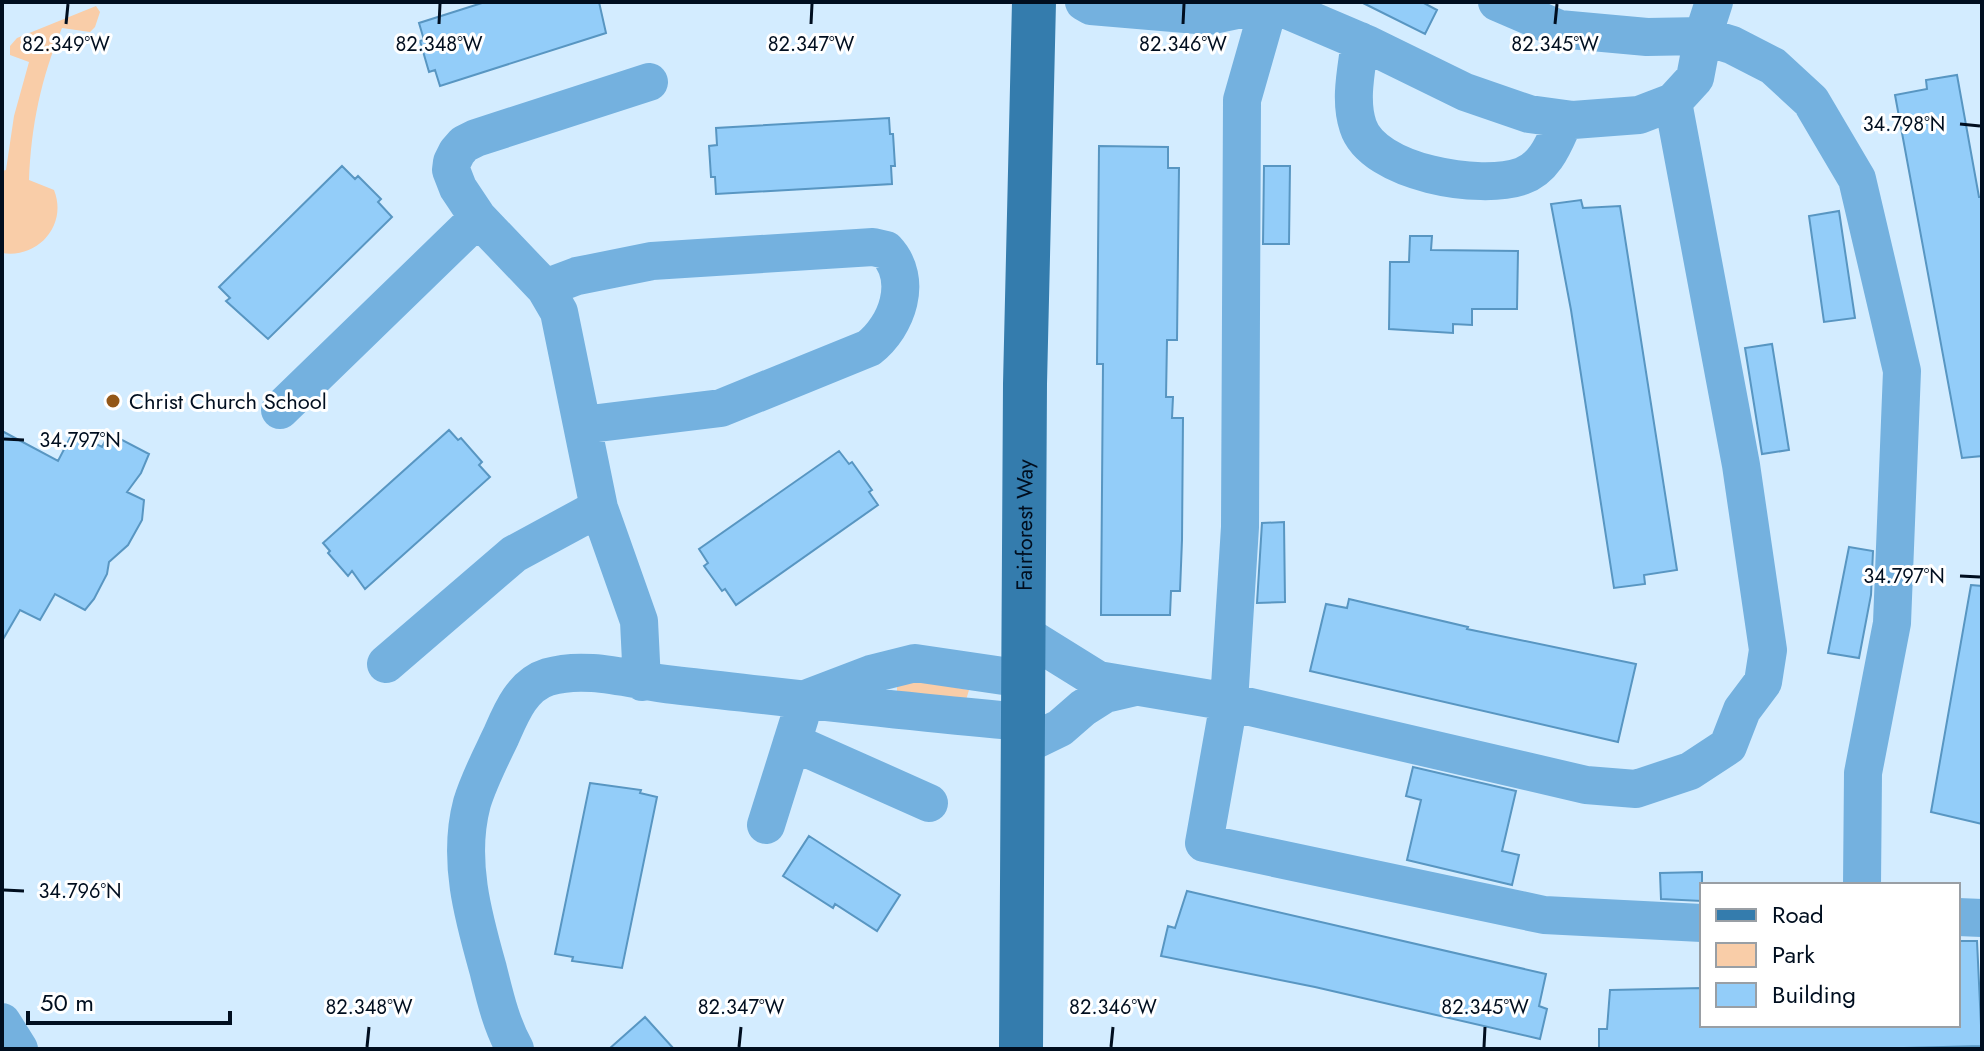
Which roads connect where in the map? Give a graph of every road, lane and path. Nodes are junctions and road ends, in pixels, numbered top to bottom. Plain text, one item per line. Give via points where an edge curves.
1 (1034, 2) edge
2 (1084, 2) edge
3 (1269, 2) edge
4 (1497, 2) edge
5 (1708, 19) edge
6 (1360, 41) junction
7 (649, 82) dead end
8 (1673, 102) junction
9 (1565, 119) junction
10 (478, 218) junction
11 (545, 288) junction
12 (280, 410) dead end
13 (582, 425) junction
14 (599, 508) junction
15 (1024, 634) junction
16 (386, 664) dead end
17 (642, 682) junction
18 (1135, 687) junction
19 (805, 699) junction
20 (1229, 702) junction
21 (1023, 716) junction
22 (792, 742) junction
23 (929, 803) dead end
24 (766, 825) dead end
25 (1862, 883) edge
26 (1960, 917) edge
27 (1982, 918) edge
28 (1700, 923) edge
29 (2, 1022) edge
30 (19, 1049) edge
31 (515, 1049) edge
32 (1021, 1049) edge

1 - 15 main road, Fairforest Way
2 - 3 lane via 1209,16
3 - 6 lane
3 - 20 lane via 1242,100 1240,527
4 - 5 lane via 1559,29 1647,37
5 - 8 lane via 1695,78
5 - 25 lane via 1732,45 1773,66 1811,101 1857,179 1902,371 1892,623 1863,773
6 - 9 lane via 1465,92 1529,114
6 - 9 lane via 1354,89 1358,127 1376,152 1435,177 1479,183 1524,176 1549,155
7 - 10 lane via 464,144 451,170
8 - 9 lane via 1639,115
8 - 20 lane via 1741,465 1768,650 1763,682 1742,710 1728,746 1690,771 1636,789 1586,785
10 - 11 lane
10 - 12 lane
11 - 13 lane via 559,312
11 - 13 lane via 610,267 652,261 873,247 886,250 896,265 896,312 888,330 869,348 721,408
13 - 14 lane
14 - 16 lane via 514,554
14 - 17 lane via 639,621
15 - 18 lane via 1098,680
15 - 21 main road, Fairforest Way
17 - 19 lane
17 - 31 lane via 587,673 561,674 536,683 523,693 508,720 472,804 466,860 470,904 503,1026
18 - 20 lane
18 - 21 lane via 1105,694 1060,728
19 - 21 lane via 883,710
19 - 21 lane via 915,663
19 - 22 lane
20 - 28 lane via 1204,843 1544,915
21 - 32 main road, Fairforest Way
22 - 23 lane
22 - 24 lane
26 - 27 lane
29 - 30 lane

